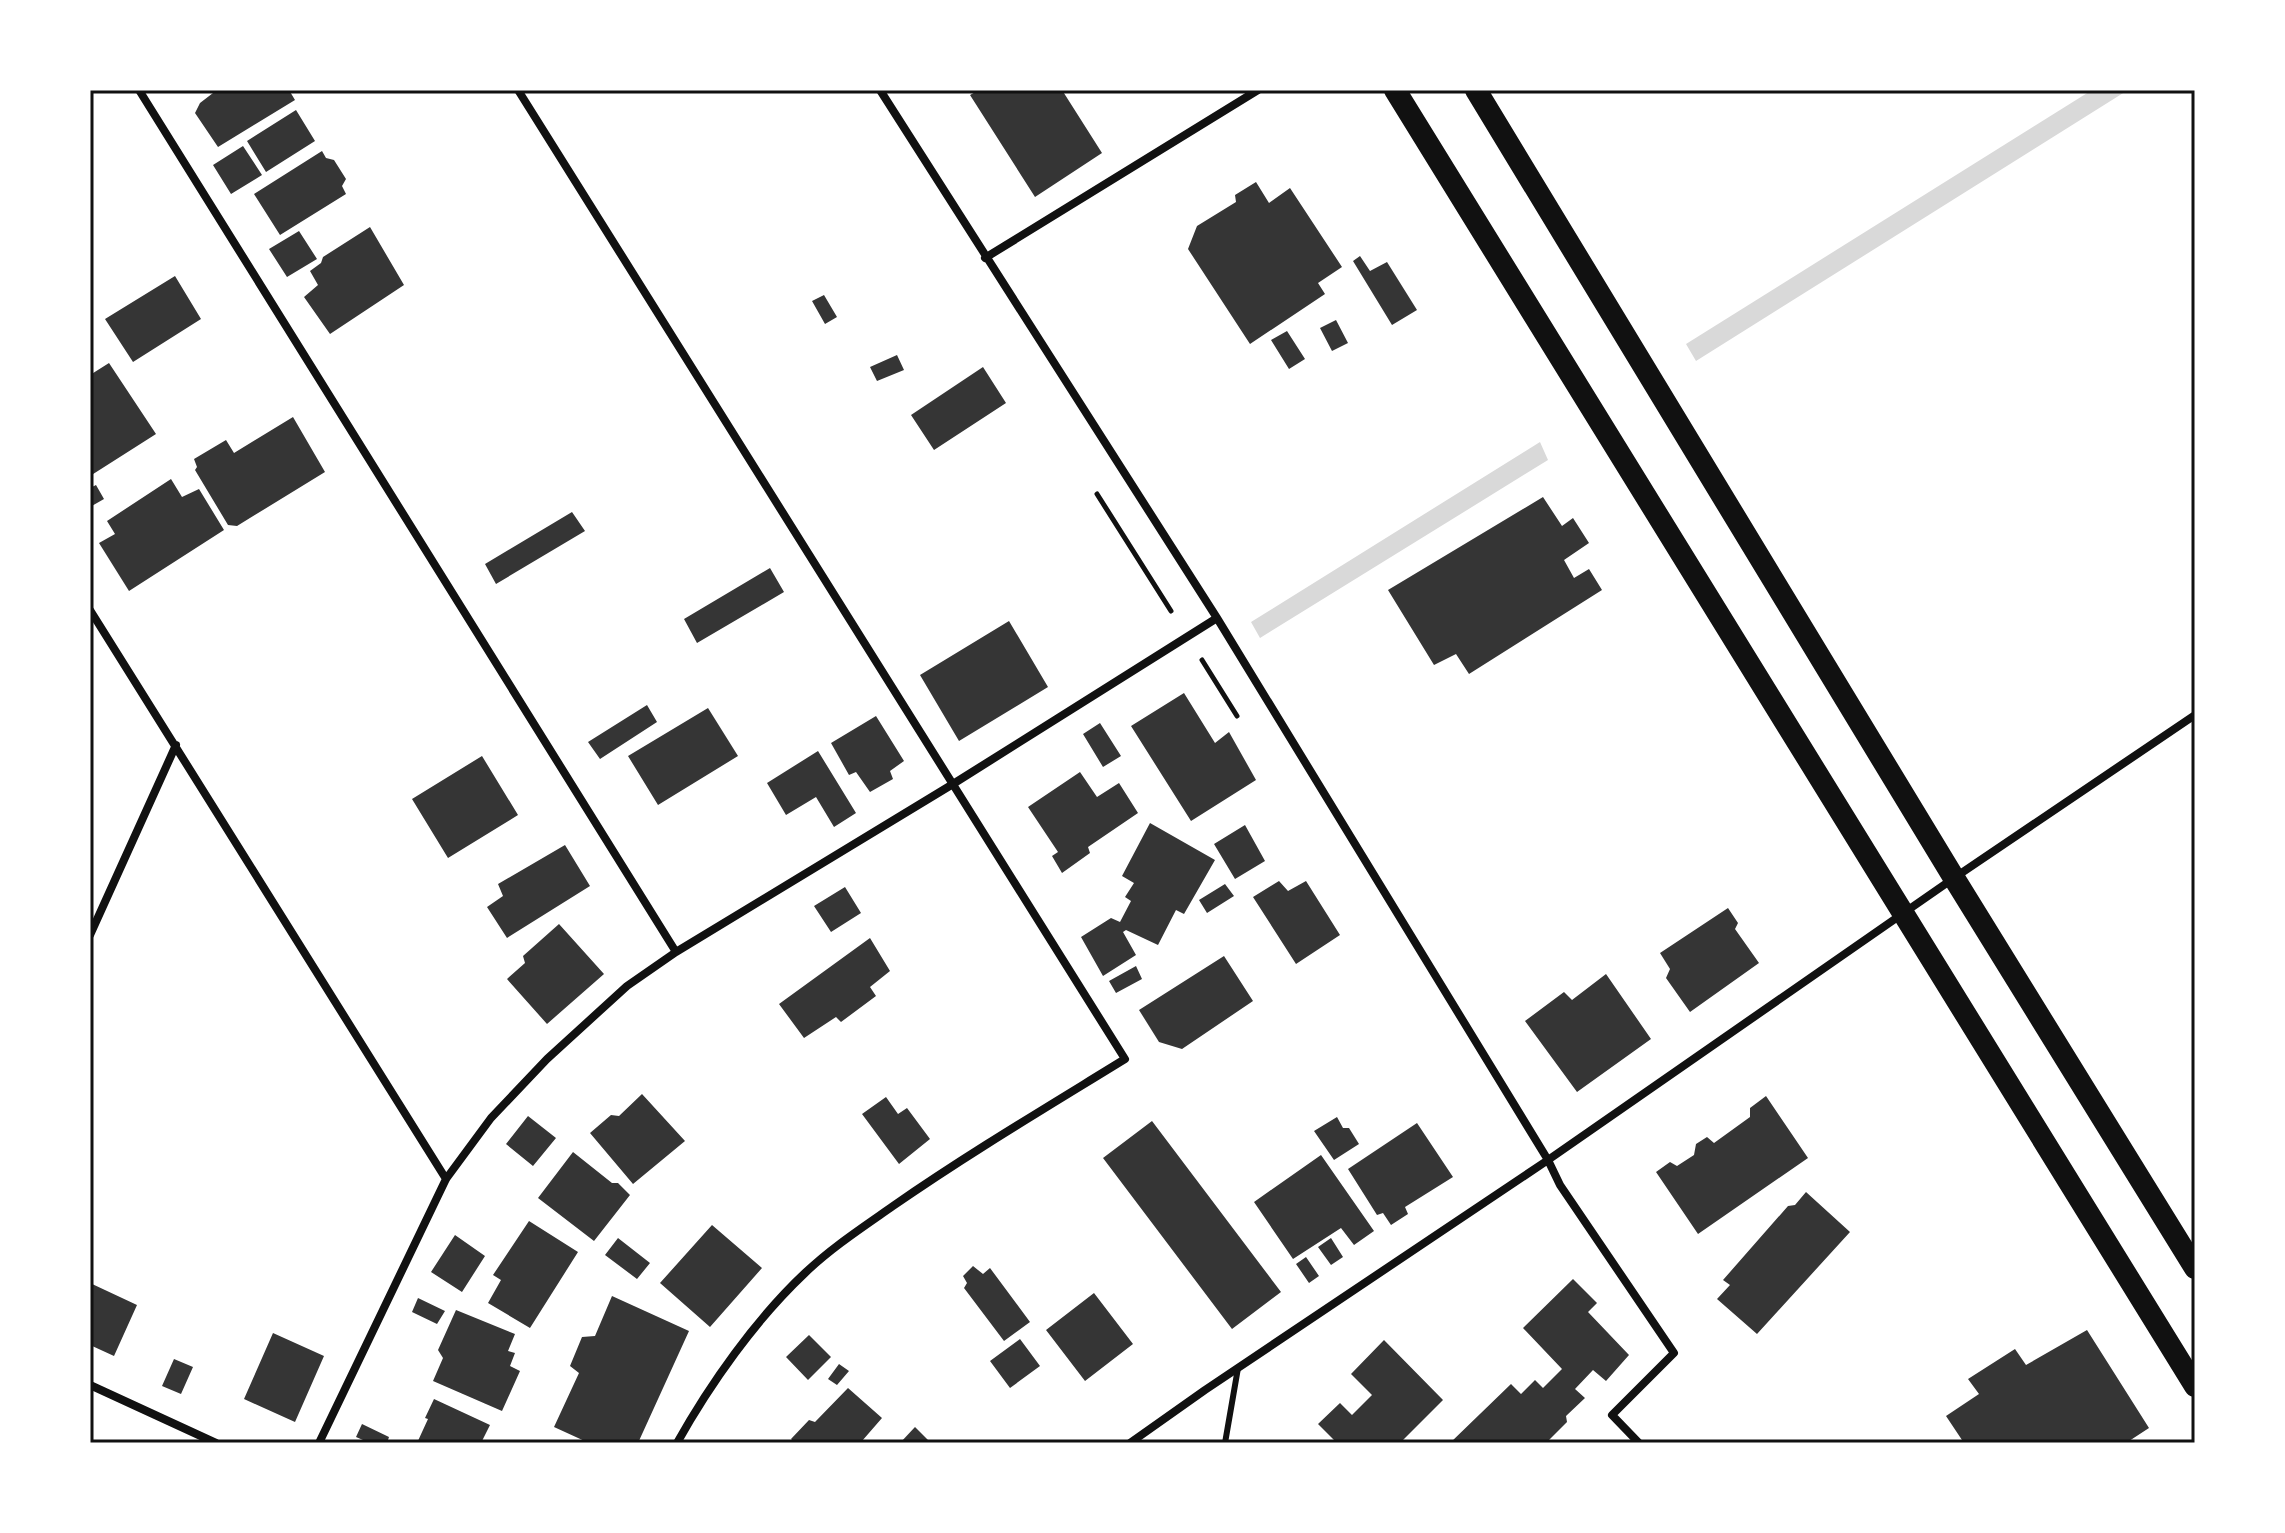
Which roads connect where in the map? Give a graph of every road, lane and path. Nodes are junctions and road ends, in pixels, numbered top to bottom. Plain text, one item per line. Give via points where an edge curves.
1 (139, 90) edge
2 (518, 90) edge
3 (880, 90) edge
4 (1258, 90) edge
5 (1395, 90) edge
6 (1476, 90) edge
7 (985, 258) junction
8 (90, 610) edge
9 (1217, 618) junction
10 (2195, 715) edge
11 (176, 745) junction
12 (953, 784) junction
13 (1954, 878) junction
14 (1904, 914) junction
15 (90, 935) edge
16 (676, 952) junction
17 (1548, 1160) junction
18 (446, 1179) junction
19 (2195, 1268) edge
20 (1238, 1368) junction
21 (90, 1385) edge
22 (2195, 1386) edge
23 (216, 1443) edge
24 (319, 1443) edge
25 (677, 1443) edge
26 (1130, 1443) edge
27 (1225, 1443) edge
28 (1639, 1443) edge

1 - 16 street
2 - 12 street
3 - 7 street
4 - 7 street
5 - 14 highway
6 - 13 highway
7 - 9 street
8 - 11 street
9 - 12 street
9 - 17 street
10 - 13 street
11 - 15 street
11 - 18 street
12 - 16 street
12 - 25 street via 1125,1059 926,1183 805,1273 747,1339
13 - 14 street
13 - 19 highway
14 - 17 street
14 - 22 highway
16 - 18 street via 627,986 547,1059 491,1118
17 - 20 street
17 - 28 street via 1674,1353 1612,1415
18 - 24 street
20 - 26 street
20 - 27 lane
21 - 23 street

